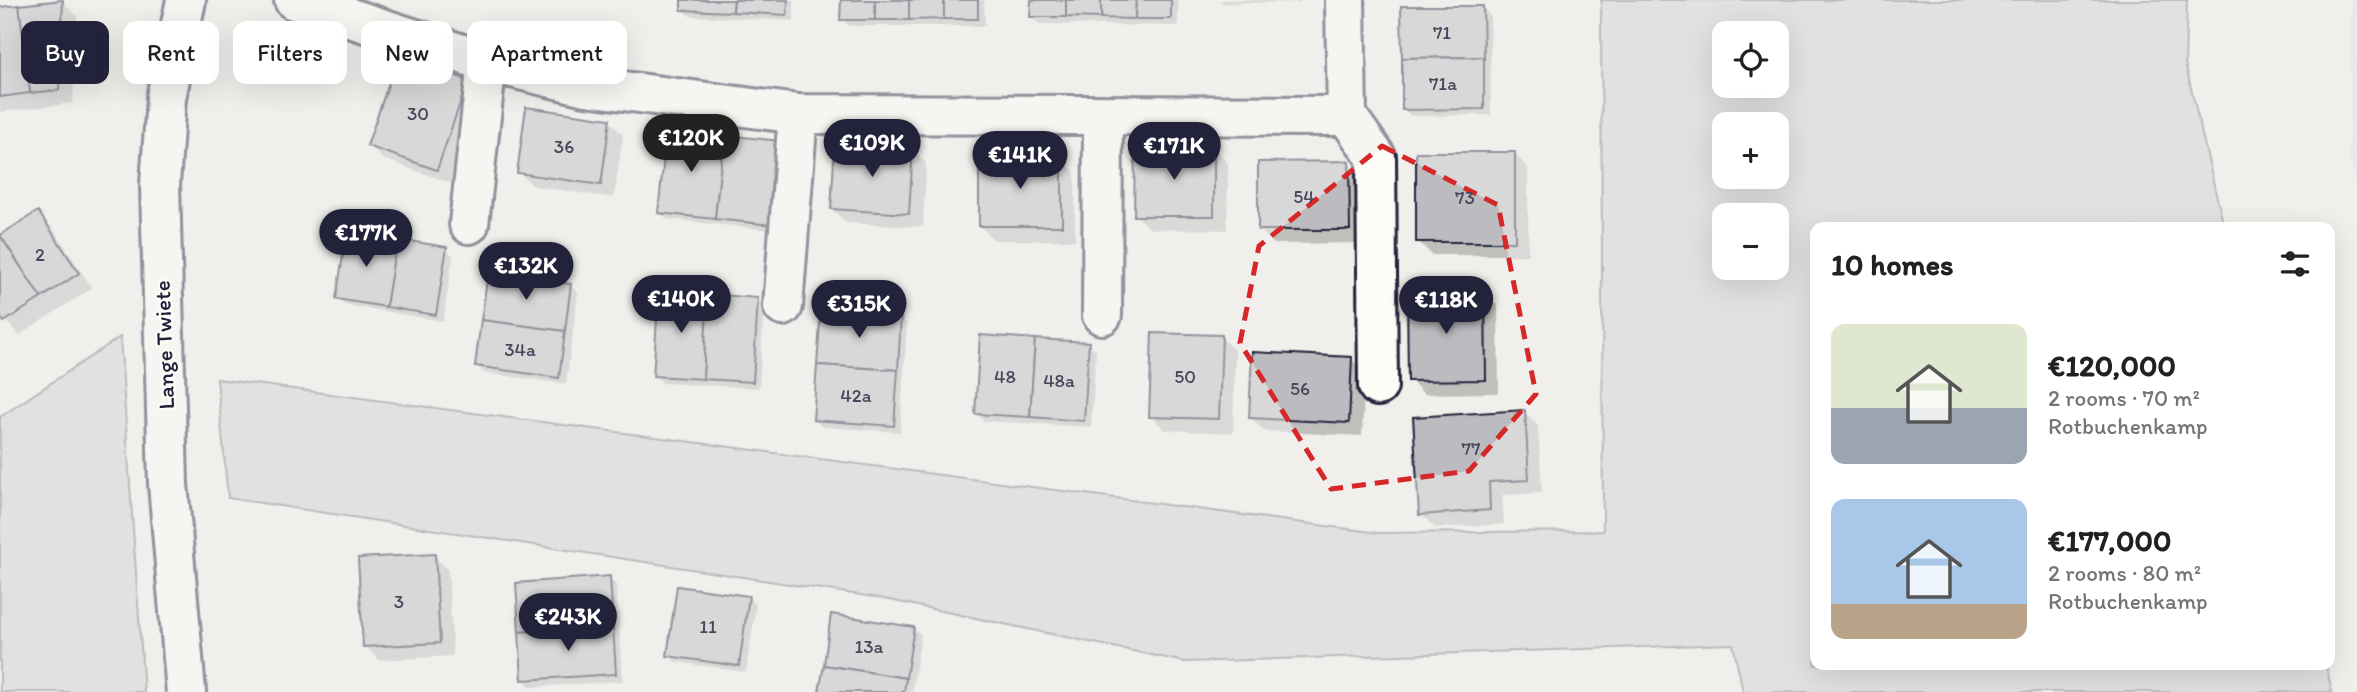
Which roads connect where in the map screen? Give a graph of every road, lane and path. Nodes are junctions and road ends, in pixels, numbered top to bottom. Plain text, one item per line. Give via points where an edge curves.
1 (186, 0) edge
2 (294, 0) edge
3 (1345, 0) edge
4 (467, 56) edge
5 (485, 84) edge
6 (578, 84) edge
7 (798, 114) junction
8 (1103, 116) junction
9 (1347, 116) junction
10 (469, 223) dead end
11 (783, 306) dead end
12 (1102, 315) dead end
13 (1378, 386) dead end
14 (186, 692) edge

1 - 14 street, Lange Twiete via 166,98 160,185 168,484
2 - 4 street
3 - 9 street
5 - 10 street
6 - 7 street
7 - 8 street
7 - 11 street
8 - 9 street
8 - 12 street
9 - 13 street via 1376,157

